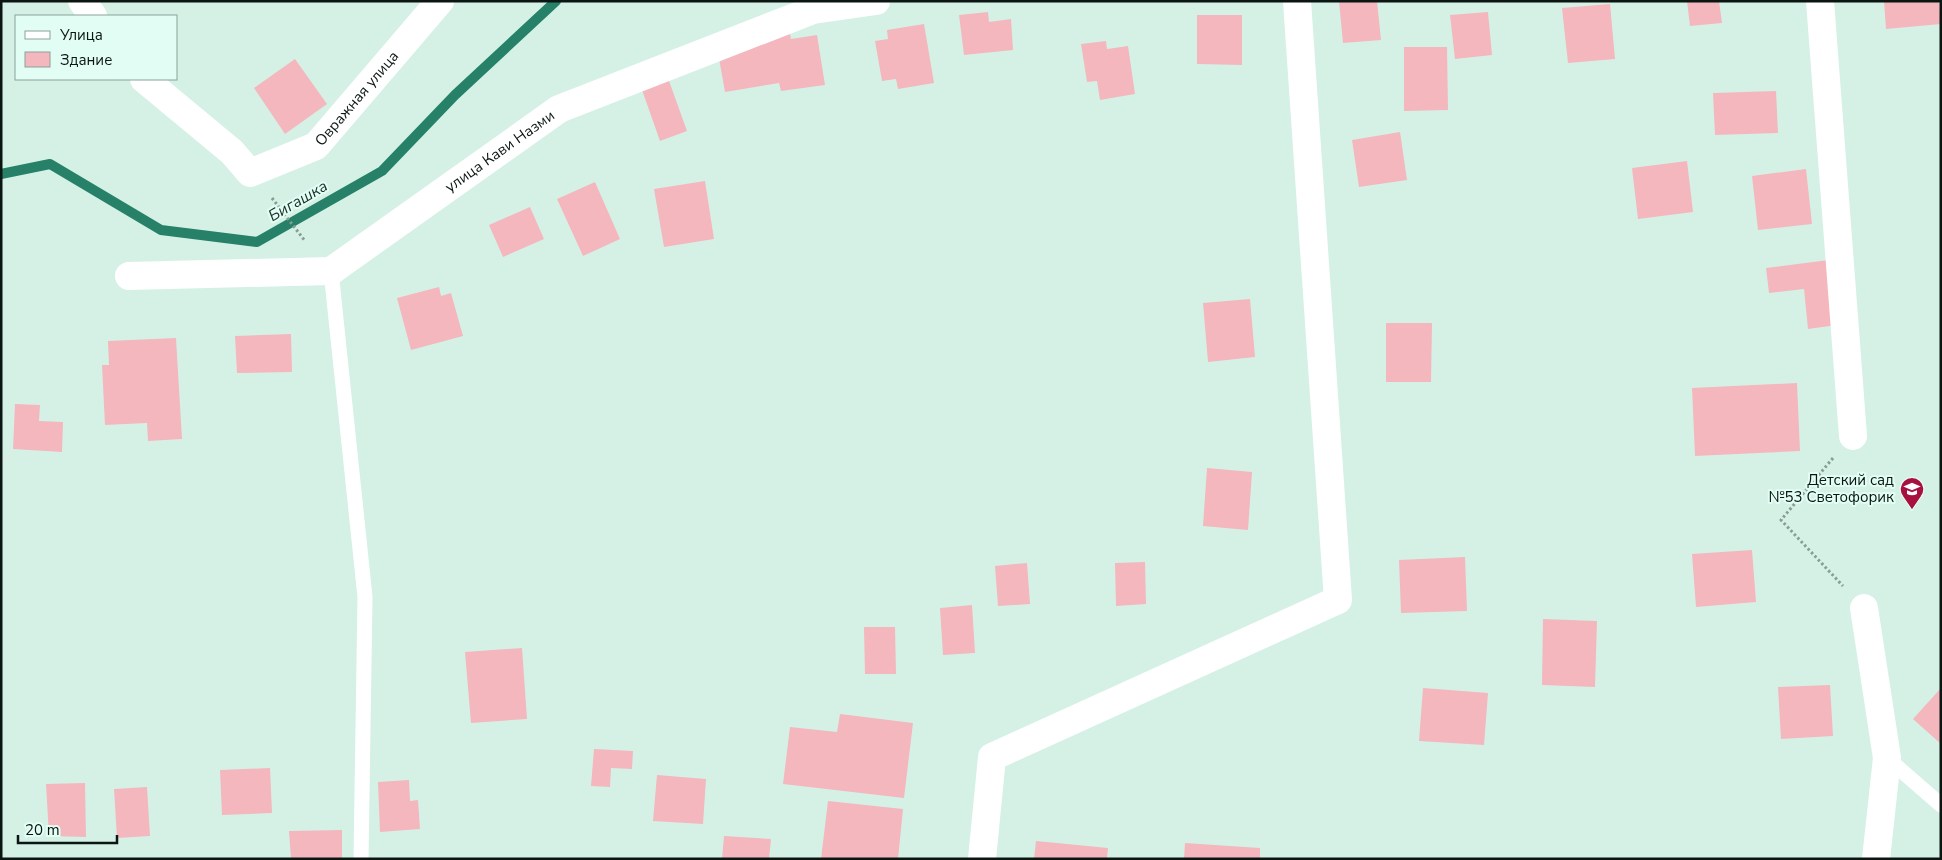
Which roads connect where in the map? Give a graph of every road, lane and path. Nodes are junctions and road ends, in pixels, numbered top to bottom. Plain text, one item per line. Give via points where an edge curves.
1 (82, 1) edge
2 (440, 1) edge
3 (876, 1) edge
4 (1297, 1) edge
5 (1820, 1) edge
6 (92, 15) edge
7 (145, 80) edge
8 (272, 197) dead end
9 (296, 230) dead end
10 (331, 271) junction
11 (129, 276) dead end
12 (1853, 436) joint
13 (1864, 608) joint
14 (1887, 758) junction
15 (1941, 805) edge
16 (361, 859) edge
17 (982, 859) edge
18 (1876, 859) edge

1 - 6 street
2 - 7 street, Овражная улица via 316,146 250,173 232,152
3 - 10 street, улица Кави Назми via 813,10 558,109
4 - 17 street via 1338,600 992,757
5 - 12 street
8 - 9 path
10 - 11 street
10 - 16 lane via 365,597
12 - 13 path via 1781,520
13 - 14 street
14 - 15 lane
14 - 18 street

